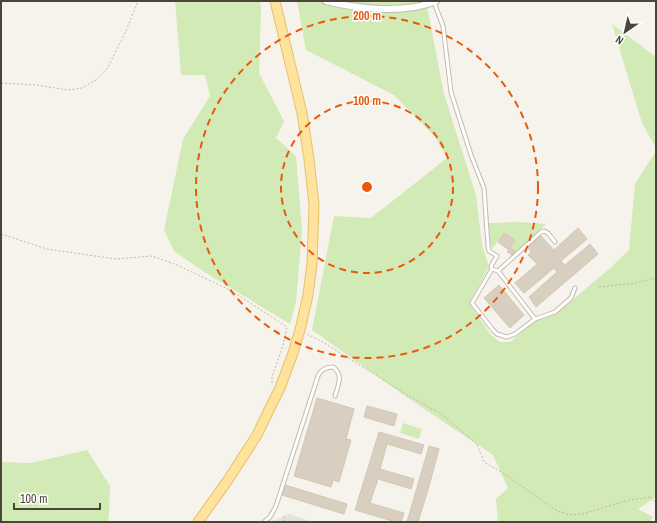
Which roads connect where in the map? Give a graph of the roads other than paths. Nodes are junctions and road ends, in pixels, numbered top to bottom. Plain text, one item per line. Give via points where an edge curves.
1 (275, 1) edge
2 (326, 1) edge
3 (435, 1) edge
4 (555, 242) dead end
5 (492, 269) junction
6 (498, 271) junction
7 (575, 288) dead end
8 (535, 319) junction
9 (335, 396) dead end
10 (198, 522) edge
11 (264, 522) edge

1 - 10 main road via 302,113 314,205 308,295 300,330 280,388 256,435
2 - 3 street via 362,7 392,8 411,7
3 - 5 lane via 443,26 451,92 484,188 488,246 489,251 497,256 491,266
4 - 6 lane via 548,233 541,232
5 - 6 lane
5 - 8 lane via 472,303 493,330 502,337 511,336
6 - 8 lane
7 - 8 lane via 571,298 555,312
9 - 11 lane via 340,377 332,367 326,368 319,372 276,506

